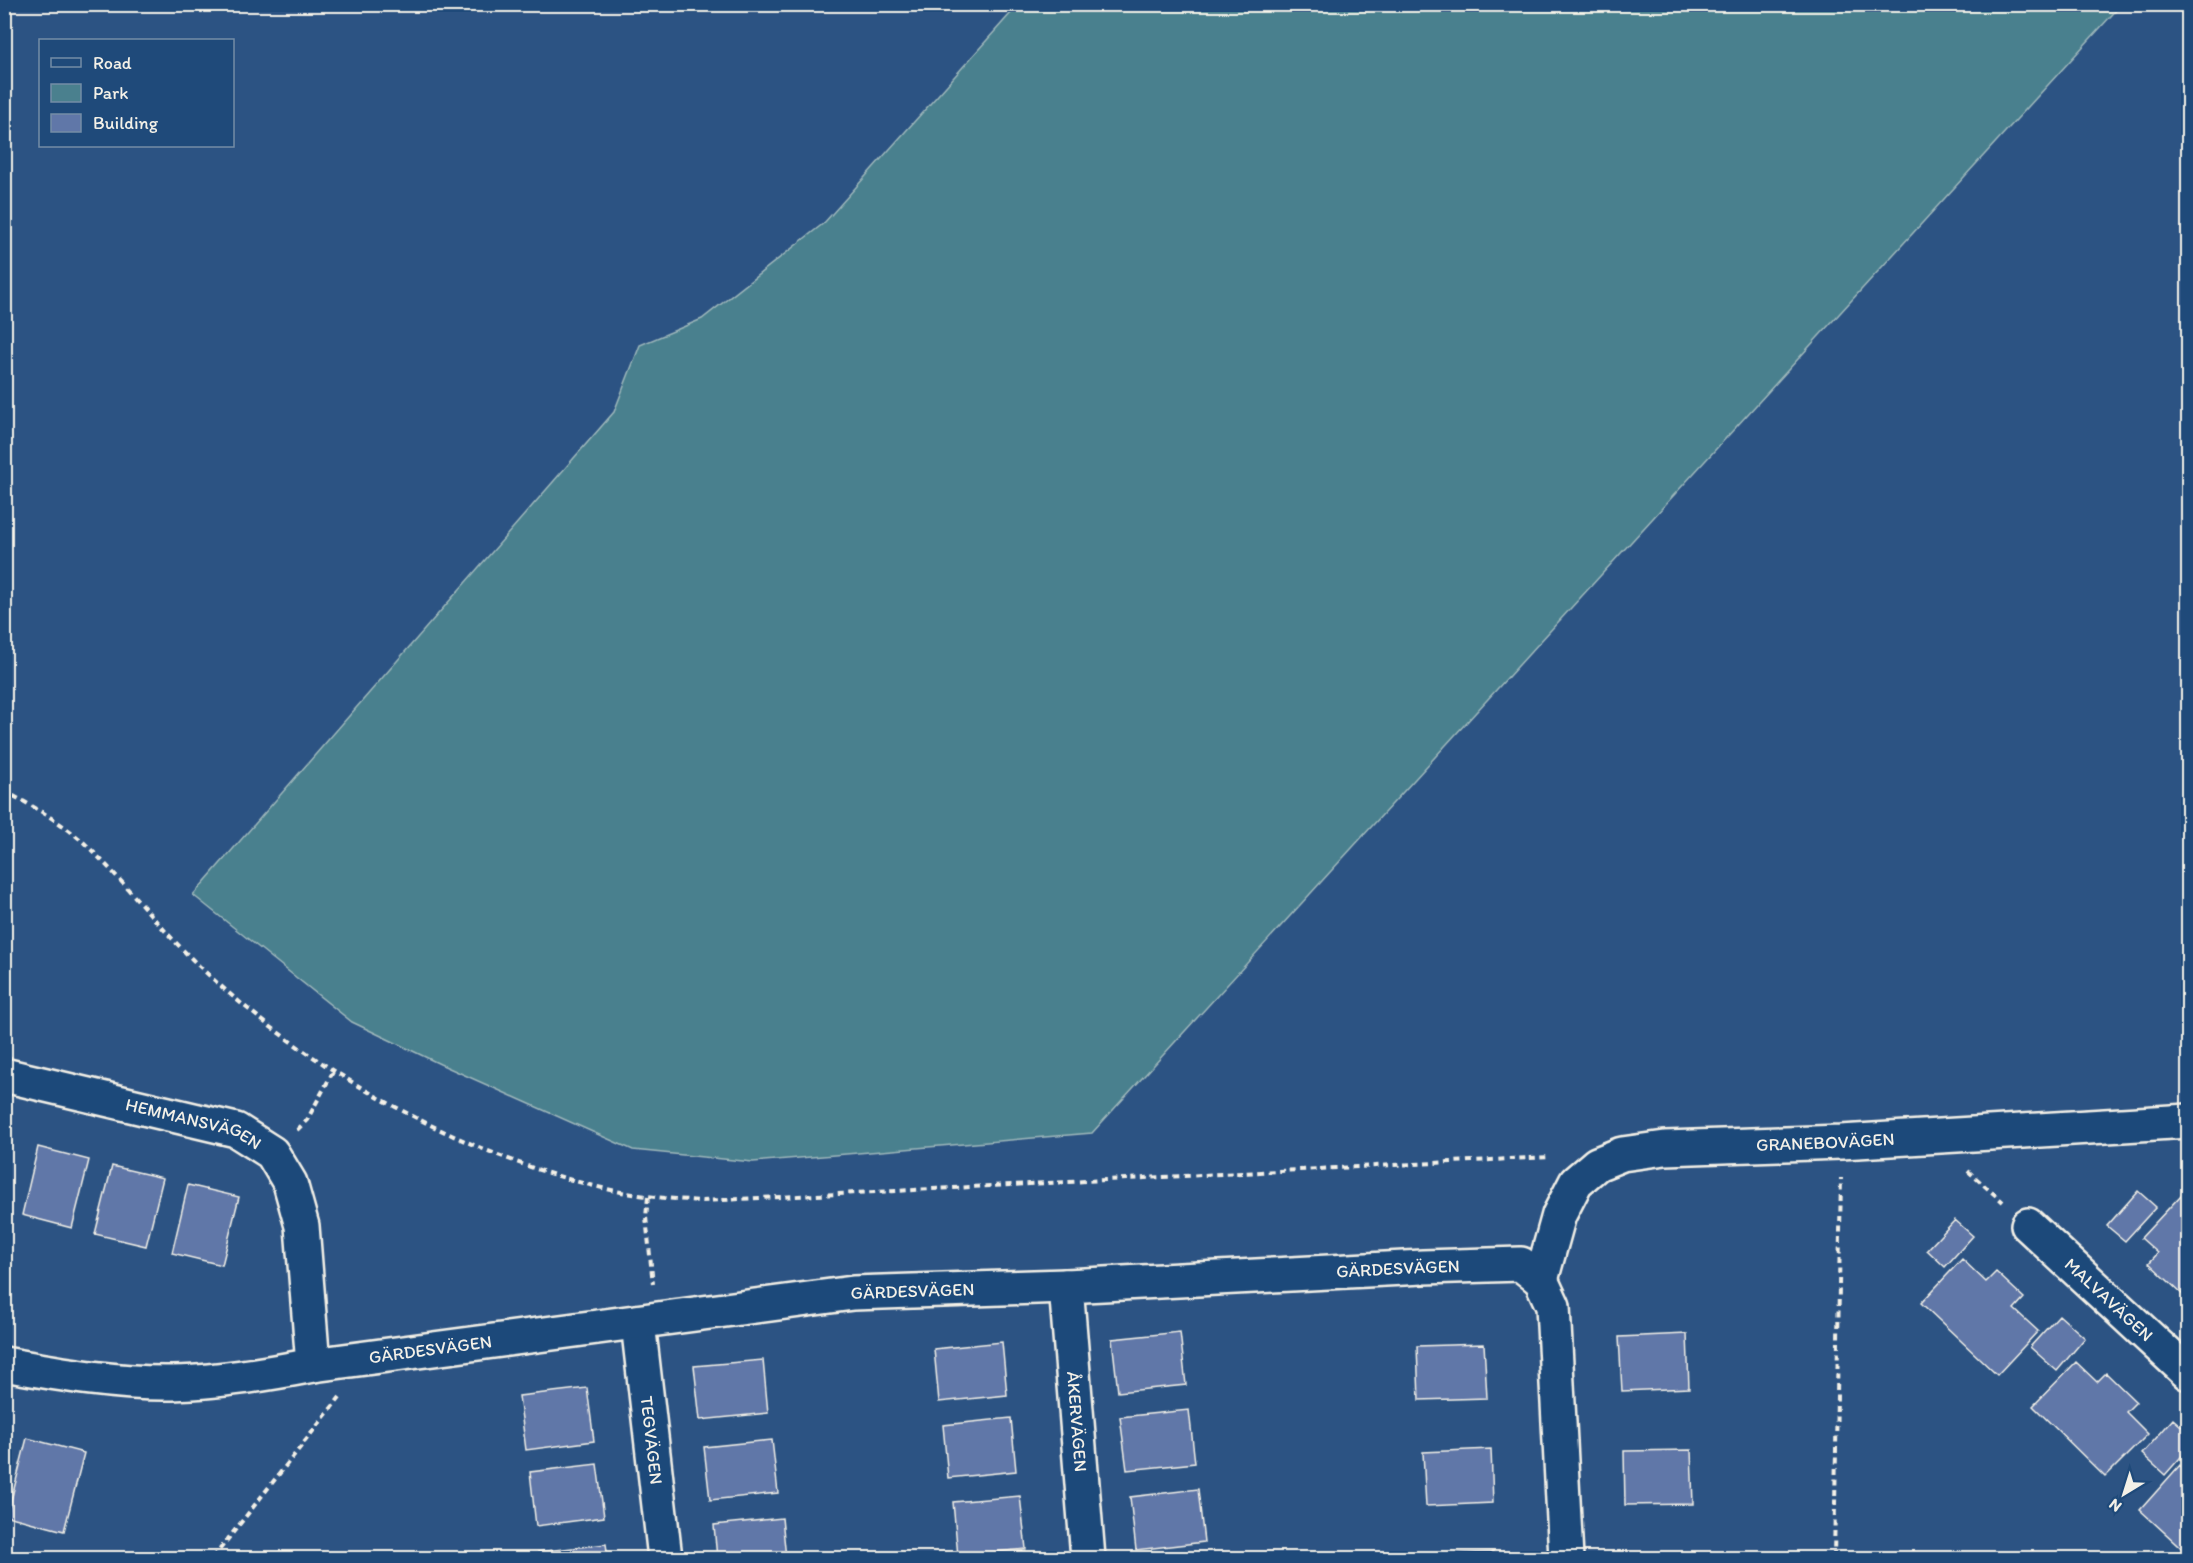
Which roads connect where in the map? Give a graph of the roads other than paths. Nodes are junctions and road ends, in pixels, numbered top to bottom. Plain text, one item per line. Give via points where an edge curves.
1 (4, 1075) edge
2 (2188, 1121) edge
3 (2028, 1225) road end
4 (1541, 1280) junction
5 (1066, 1286) junction
6 (647, 1322) junction
7 (327, 1363) junction
8 (4, 1364) edge
9 (2188, 1373) edge
10 (665, 1558) edge
11 (1088, 1558) edge
12 (1566, 1558) edge

1 - 7 street, HEMMANSVÄGEN via 236,1130 272,1153 290,1183 302,1226
2 - 4 street, GRANEBOVÄGEN via 1841,1142 1665,1148 1622,1154 1597,1164 1576,1182 1559,1215
3 - 9 street, MALVAVÄGEN
4 - 5 street, GÄRDESVÄGEN via 1521,1264
4 - 12 street via 1552,1306
5 - 6 street, GÄRDESVÄGEN via 852,1293
5 - 11 street, ÅKERVÄGEN
6 - 7 street, GÄRDESVÄGEN
6 - 10 street, TEGVÄGEN
7 - 8 street, GÄRDESVÄGEN via 263,1375 172,1383 79,1377

